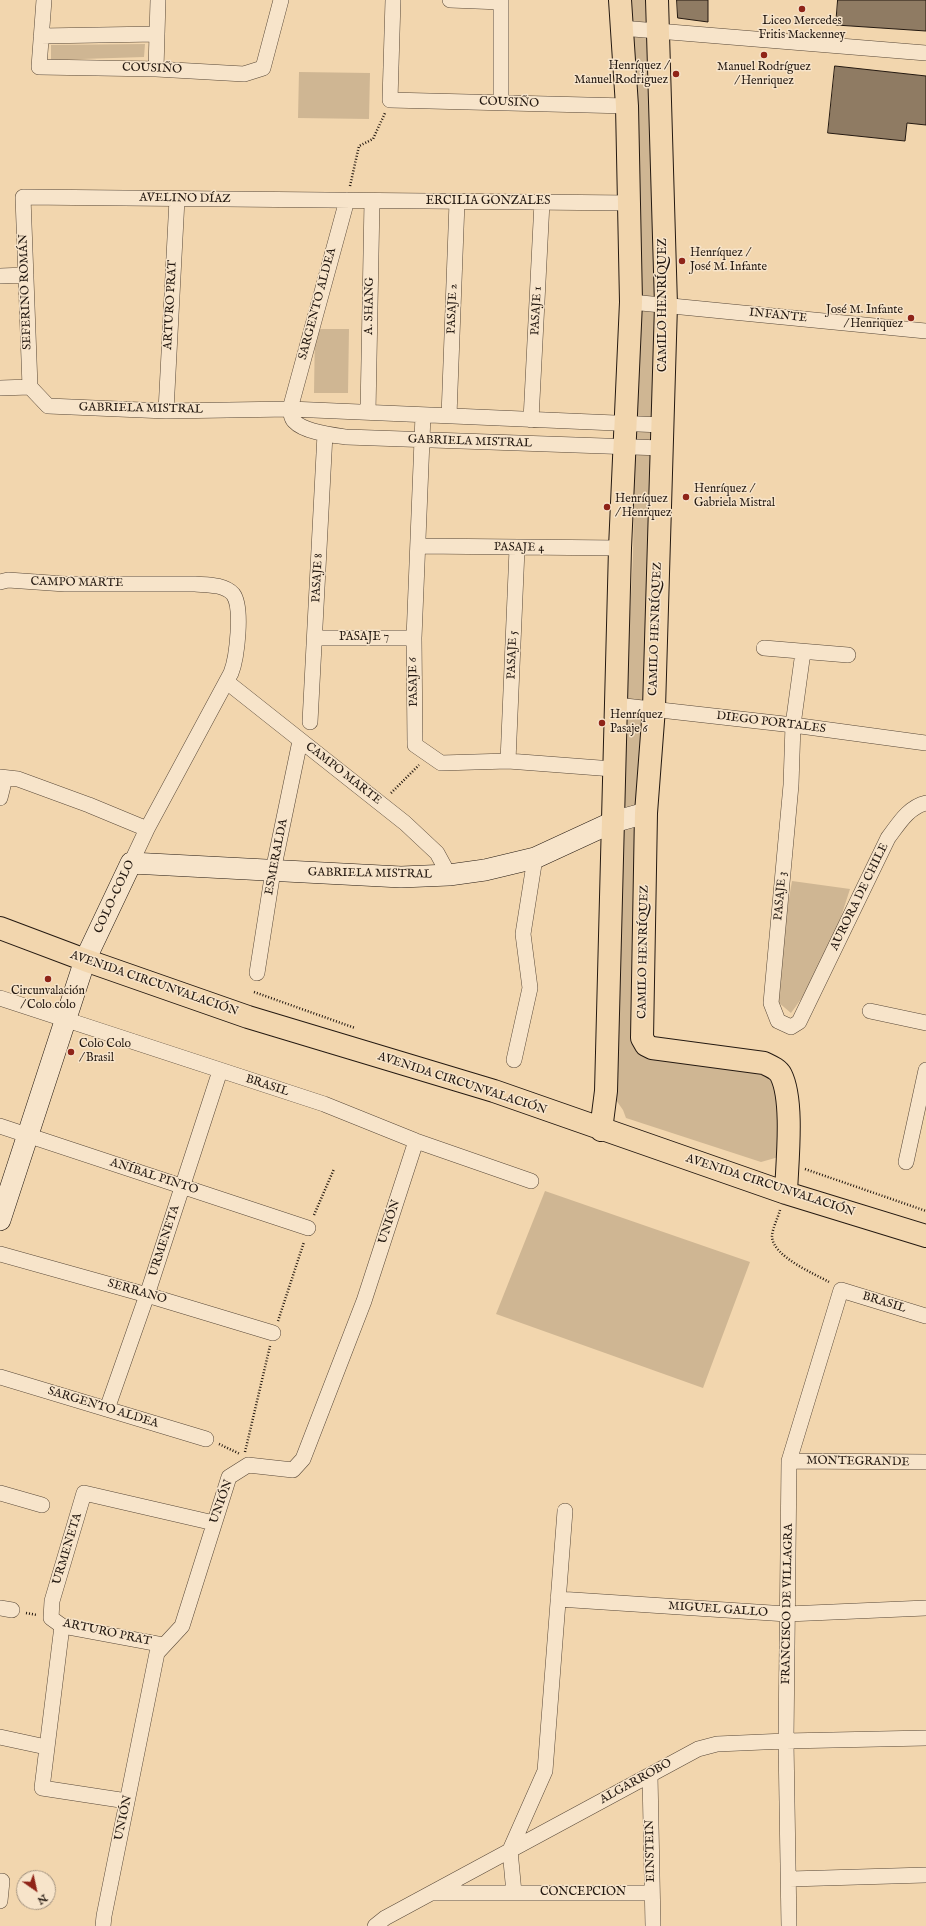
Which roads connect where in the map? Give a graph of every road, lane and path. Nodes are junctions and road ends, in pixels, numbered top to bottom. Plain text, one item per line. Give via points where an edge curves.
1 (44, 0) edge
2 (158, 0) edge
3 (280, 0) edge
4 (393, 0) edge
5 (450, 0) edge
6 (620, 0) edge
7 (657, 0) edge
8 (501, 1) edge
9 (621, 28) junction
10 (659, 31) junction
11 (157, 34) junction
12 (41, 36) junction
13 (926, 53) edge
14 (156, 69) junction
15 (390, 100) junction
16 (501, 102) junction
17 (627, 106) junction
18 (23, 197) joint
19 (177, 199) junction
20 (347, 200) junction
21 (372, 201) junction
22 (457, 202) junction
23 (542, 202) junction
24 (630, 203) junction
25 (26, 275) junction
26 (0, 276) edge
27 (631, 302) junction
28 (666, 305) junction
29 (926, 331) edge
30 (30, 387) junction
31 (0, 388) edge
32 (290, 408) junction
33 (166, 411) junction
34 (368, 412) junction
35 (423, 415) junction
36 (449, 416) junction
37 (532, 420) junction
38 (625, 424) junction
39 (662, 425) junction
40 (325, 434) junction
41 (422, 441) junction
42 (624, 446) junction
43 (662, 448) junction
44 (418, 546) junction
45 (620, 548) junction
46 (517, 549) junction
47 (0, 582) edge
48 (225, 588) joint
49 (315, 638) junction
50 (414, 638) junction
51 (764, 648) dead end
52 (803, 652) junction
53 (848, 655) dead end
54 (227, 682) junction
55 (616, 705) junction
56 (654, 708) junction
57 (310, 722) dead end
58 (793, 725) junction
59 (925, 739) edge
60 (300, 741) junction
61 (429, 755) junction
62 (508, 761) junction
63 (613, 769) junction
64 (2, 777) edge
65 (0, 798) edge
66 (926, 803) edge
67 (381, 804) junction
68 (646, 813) junction
69 (613, 822) junction
70 (147, 829) junction
71 (535, 858) junction
72 (131, 863) junction
73 (273, 871) junction
74 (449, 874) junction
75 (0, 928) edge
76 (85, 960) junction
77 (257, 973) dead end
78 (0, 998) edge
79 (809, 1003) joint
80 (870, 1011) dead end
81 (66, 1020) junction
82 (926, 1023) edge
83 (514, 1060) dead end
84 (926, 1070) edge
85 (220, 1071) junction
86 (0, 1126) edge
87 (601, 1130) junction
88 (28, 1136) junction
89 (416, 1141) junction
90 (906, 1162) dead end
91 (334, 1169) dead end
92 (531, 1181) dead end
93 (183, 1187) junction
94 (786, 1193) junction
95 (0, 1220) edge
96 (308, 1228) junction
97 (926, 1236) edge
98 (0, 1254) edge
99 (841, 1290) junction
100 (147, 1295) junction
101 (926, 1316) edge
102 (274, 1333) junction
103 (0, 1377) edge
104 (107, 1409) junction
105 (206, 1439) joint
106 (789, 1461) junction
107 (926, 1462) edge
108 (0, 1493) edge
109 (42, 1505) dead end
110 (565, 1511) dead end
111 (214, 1523) junction
112 (558, 1599) junction
113 (926, 1608) edge
114 (6, 1609) edge
115 (787, 1614) junction
116 (56, 1622) junction
117 (164, 1645) junction
118 (0, 1737) edge
119 (926, 1738) edge
120 (786, 1741) junction
121 (46, 1747) junction
122 (650, 1775) junction
123 (127, 1801) junction
124 (510, 1850) junction
125 (926, 1876) edge
126 (790, 1879) junction
127 (0, 1881) edge
128 (430, 1893) junction
129 (514, 1893) junction
130 (652, 1894) junction
131 (0, 1901) edge
132 (395, 1919) edge
133 (103, 1926) edge
134 (375, 1926) edge
135 (653, 1926) edge
136 (789, 1926) edge

1 - 12 street
2 - 11 street
3 - 14 street, COUSIÑO via 263,68 244,74
4 - 15 street
5 - 8 street
6 - 9 main road
7 - 10 main road, CAMILO HENRÍQUEZ
8 - 16 street
9 - 10 street
9 - 17 main road
10 - 13 street
10 - 28 main road, CAMILO HENRÍQUEZ
11 - 12 street
11 - 14 street
12 - 14 street, COUSIÑO via 39,67
15 - 16 street, COUSIÑO
15 - 20 path via 373,139 359,146
16 - 17 street, COUSIÑO
17 - 24 main road
18 - 19 street, AVELINO DÍAZ
18 - 25 street, SEFERINO ROMÁN
19 - 20 street, AVELINO DÍAZ
19 - 33 street, ARTURO PRAT
20 - 21 street, ERCILIA GONZALES
20 - 32 street, SARGENTO ALDEA
21 - 22 street, ERCILIA GONZALES
21 - 34 street, A. SHANG
22 - 23 street, ERCILIA GONZALES
22 - 36 street, PASAJE 2
23 - 24 street, ERCILIA GONZALES
23 - 37 street, PASAJE 1
24 - 27 main road
25 - 26 street
25 - 30 street, SEFERINO ROMÁN
27 - 28 street, INFANTE
27 - 38 main road
28 - 29 street, INFANTE
28 - 39 main road, CAMILO HENRÍQUEZ
30 - 31 street
30 - 33 street, GABRIELA MISTRAL via 48,406
32 - 33 street, GABRIELA MISTRAL
32 - 34 street, GABRIELA MISTRAL
32 - 40 street, GABRIELA MISTRAL via 291,416 296,422
34 - 35 street, GABRIELA MISTRAL
35 - 36 street, GABRIELA MISTRAL
35 - 41 street, PASAJE 6
36 - 37 street, GABRIELA MISTRAL
37 - 38 street, GABRIELA MISTRAL
38 - 39 street, GABRIELA MISTRAL
38 - 42 main road
39 - 43 main road, CAMILO HENRÍQUEZ
40 - 41 street, GABRIELA MISTRAL via 346,438
40 - 49 street, PASAJE 8
41 - 42 street, GABRIELA MISTRAL
41 - 44 street, PASAJE 6
42 - 43 street, GABRIELA MISTRAL
42 - 45 main road
43 - 56 main road, CAMILO HENRÍQUEZ
44 - 46 street, PASAJE 4
44 - 50 street, PASAJE 6
45 - 46 street, PASAJE 4
45 - 55 main road
46 - 62 street, PASAJE 5
47 - 48 street, CAMPO MARTE via 8,580 66,584 195,584
48 - 54 street, COLO-COLO via 232,594 238,610 234,666
49 - 50 street, PASAJE 7
49 - 57 street, PASAJE 8
50 - 61 street, PASAJE 6 via 415,745
51 - 52 street
52 - 53 street
52 - 58 street
54 - 60 street, CAMPO MARTE
54 - 70 street, COLO-COLO
55 - 56 street, DIEGO PORTALES
55 - 63 main road
56 - 58 street, DIEGO PORTALES
56 - 68 main road, CAMILO HENRÍQUEZ
58 - 59 street, DIEGO PORTALES
58 - 79 street, PASAJE 3 via 791,785 771,1003 778,1021 791,1027 799,1022
60 - 67 street, CAMPO MARTE
60 - 73 street, ESMERALDA
61 - 62 street, PASAJE 6 via 441,763
61 - 67 path
62 - 63 street, PASAJE 6
63 - 69 main road
64 - 65 street
64 - 70 street via 18,779
66 - 79 street, AURORA DE CHILE via 905,815 888,838
67 - 74 street, CAMPO MARTE via 430,845
68 - 69 street, GABRIELA MISTRAL
68 - 94 main road, CAMILO HENRÍQUEZ via 642,1038 652,1048 764,1063 781,1074 786,1090 788,1121
69 - 71 street, GABRIELA MISTRAL
69 - 87 main road via 606,1091
70 - 72 street, COLO-COLO
71 - 74 street, GABRIELA MISTRAL via 485,870
71 - 83 street via 523,934 530,988
72 - 73 street, GABRIELA MISTRAL
72 - 76 street, COLO-COLO
73 - 74 street, GABRIELA MISTRAL via 401,877
73 - 77 street, ESMERALDA
75 - 76 main road, AVENIDA CIRCUNVALACIÓN
76 - 81 street, COLO-COLO
76 - 87 main road, AVENIDA CIRCUNVALACIÓN via 248,1017 494,1091
78 - 81 street, BRASIL
80 - 82 street
81 - 85 street, BRASIL
81 - 88 street, COLO-COLO
84 - 90 street
85 - 89 street, BRASIL via 324,1104
85 - 93 street, URMENETA
86 - 88 street, ANÍBAL PINTO
87 - 94 main road, AVENIDA CIRCUNVALACIÓN
88 - 93 street, ANÍBAL PINTO
88 - 95 street, COLO-COLO
89 - 92 street, BRASIL
89 - 111 street, UNIÓN via 364,1301 303,1459 293,1470 248,1465 229,1477
91 - 96 path
93 - 96 street, ANÍBAL PINTO
93 - 100 street, URMENETA
94 - 97 main road, AVENIDA CIRCUNVALACIÓN
94 - 99 path via 772,1236 774,1243 781,1255
96 - 102 path
98 - 100 street, SERRANO
99 - 101 street, BRASIL
99 - 106 street, FRANCISCO DE VILLAGRA
100 - 102 street, SERRANO
100 - 104 street, URMENETA
102 - 105 path via 244,1455
103 - 104 street, SARGENTO ALDEA
104 - 105 street, SARGENTO ALDEA
106 - 107 street, MONTEGRANDE
106 - 115 street, FRANCISCO DE VILLAGRA
108 - 109 street
110 - 112 street
111 - 116 street, URMENETA via 84,1493 52,1601
111 - 117 street, UNIÓN via 182,1626
112 - 115 street, MIGUEL GALLO
112 - 124 street via 545,1771
113 - 115 street, MIGUEL GALLO
114 - 116 path
115 - 120 street, FRANCISCO DE VILLAGRA
116 - 117 street, ARTURO PRAT
116 - 121 street, URMENETA
117 - 123 street, UNIÓN via 157,1653
118 - 121 street
119 - 120 street, ALGARROBO
120 - 122 street, ALGARROBO via 717,1744 698,1749
120 - 126 street, FRANCISCO DE VILLAGRA
121 - 123 street, URMENETA via 42,1788
122 - 124 street, ALGARROBO
122 - 130 street, EINSTEIN
123 - 133 street, UNIÓN
124 - 128 street, ALGARROBO
124 - 129 street
125 - 126 street
126 - 136 street, FRANCISCO DE VILLAGRA
127 - 131 street
128 - 129 street, CONCEPCION
128 - 132 street, ALGARROBO
129 - 130 street, CONCEPCION
130 - 135 street, EINSTEIN
132 - 134 street, ALGARROBO

